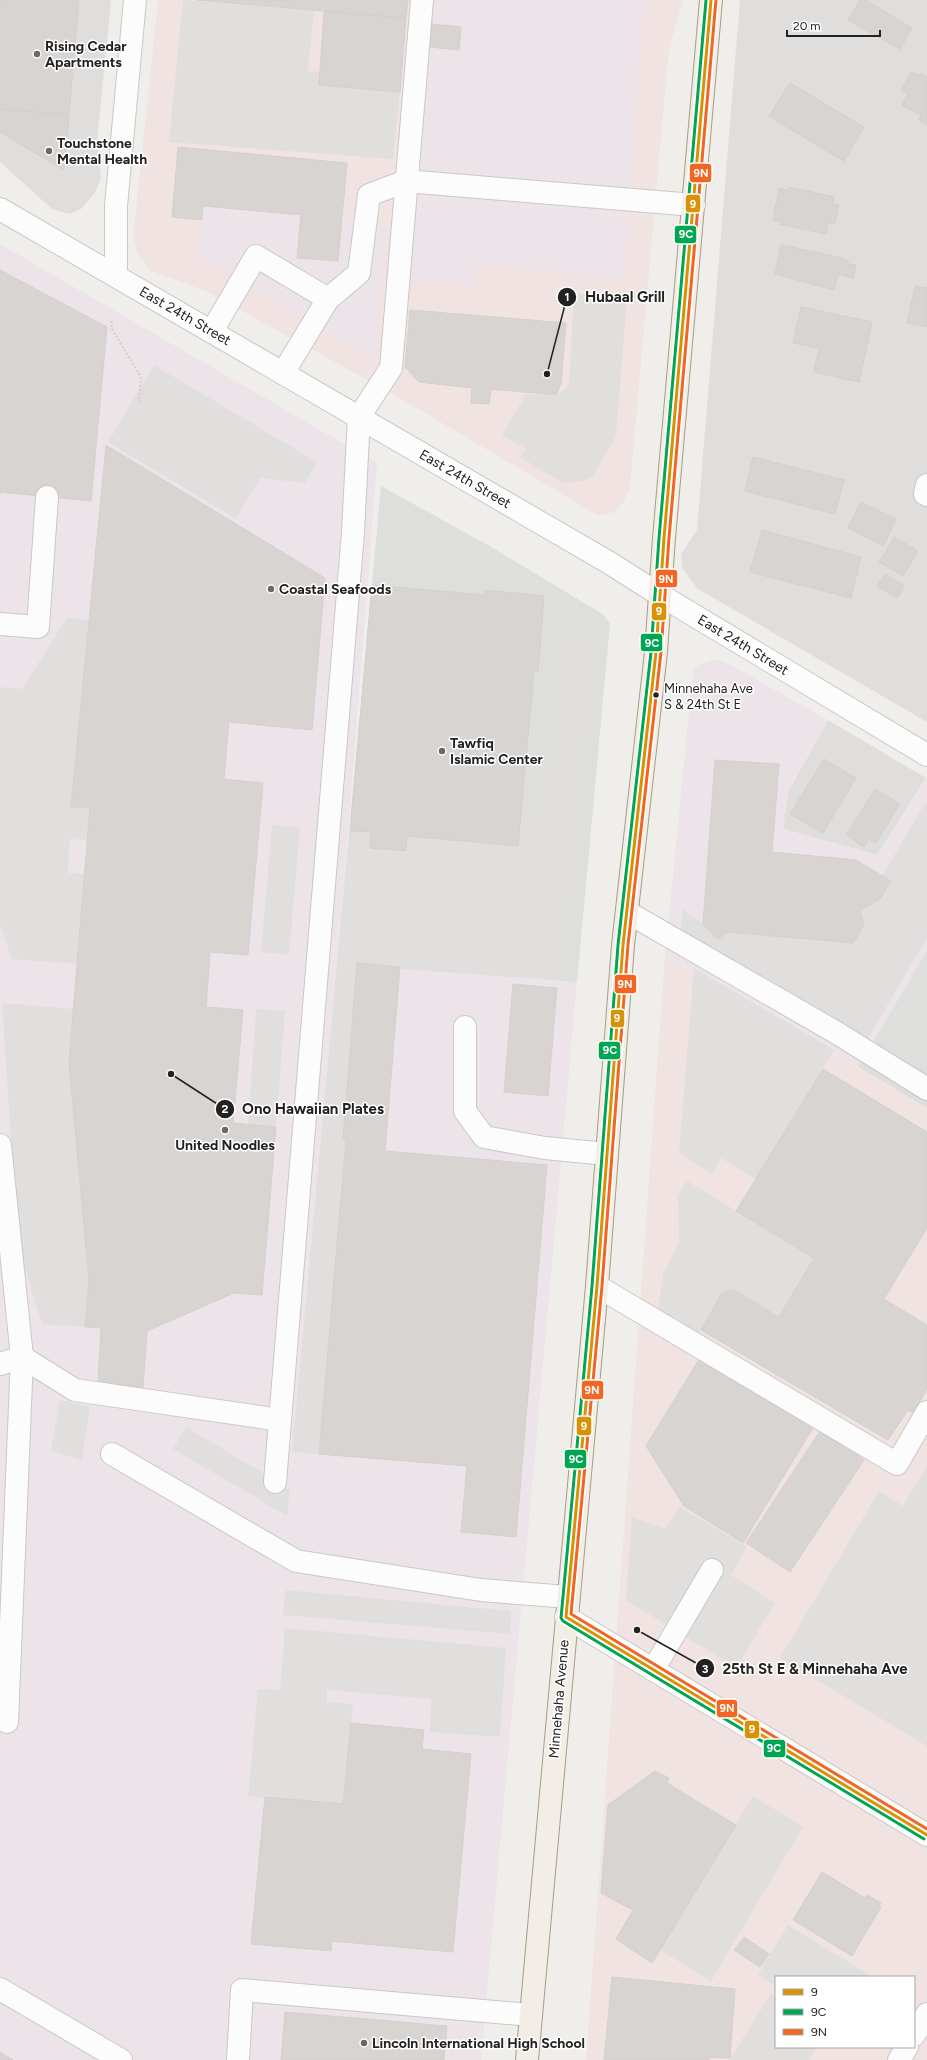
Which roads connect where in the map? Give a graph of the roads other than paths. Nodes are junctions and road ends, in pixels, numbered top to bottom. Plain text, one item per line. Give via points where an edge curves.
1 (135, 0) edge
2 (422, 0) edge
3 (711, 0) edge
4 (406, 181) junction
5 (694, 205) junction
6 (0, 209) edge
7 (116, 276) junction
8 (328, 299) junction
9 (212, 332) junction
10 (283, 373) junction
11 (359, 417) junction
12 (927, 485) edge
13 (927, 495) edge
14 (48, 497) dead end
15 (660, 595) junction
16 (0, 624) edge
17 (927, 755) edge
18 (627, 912) junction
19 (465, 1027) dead end
20 (927, 1088) edge
21 (0, 1145) edge
22 (607, 1154) junction
23 (597, 1286) junction
24 (22, 1357) junction
25 (0, 1364) edge
26 (927, 1412) edge
27 (280, 1420) junction
28 (112, 1454) dead end
29 (275, 1482) dead end
30 (712, 1570) dead end
31 (567, 1607) junction
32 (653, 1670) junction
33 (7, 1722) dead end
34 (927, 1835) edge
35 (0, 1988) edge
36 (927, 2014) edge
37 (531, 2015) junction
38 (915, 2033) edge
39 (906, 2048) edge
40 (121, 2060) edge
41 (238, 2060) edge
42 (527, 2060) edge
43 (899, 2060) edge

1 - 7 street via 116,206
2 - 4 street
3 - 5 main road, Minnehaha Avenue
4 - 5 street
4 - 8 street via 369,195 359,273
4 - 11 street via 391,368
5 - 15 main road, Minnehaha Avenue
6 - 7 street, East 24th Street
7 - 9 street, East 24th Street
8 - 9 street via 256,256
8 - 10 street
9 - 10 street, East 24th Street
10 - 11 street, East 24th Street
11 - 15 street, East 24th Street
11 - 27 street via 353,532
12 - 13 street
14 - 16 street via 38,627
15 - 17 street, East 24th Street
15 - 18 main road, Minnehaha Avenue
18 - 20 street
18 - 22 main road, Minnehaha Avenue
19 - 22 street via 465,1111 484,1137 545,1148
21 - 24 street
22 - 23 main road, Minnehaha Avenue
23 - 26 street via 897,1464
23 - 31 main road, Minnehaha Avenue
24 - 25 street
24 - 27 street via 75,1390
24 - 33 street
27 - 29 street
28 - 31 street via 296,1561 481,1590
30 - 32 street
31 - 32 street
31 - 37 main road, Minnehaha Avenue
32 - 34 street
35 - 40 street
36 - 38 street
37 - 41 street via 242,1990
37 - 42 main road, Minnehaha Avenue
39 - 43 street

